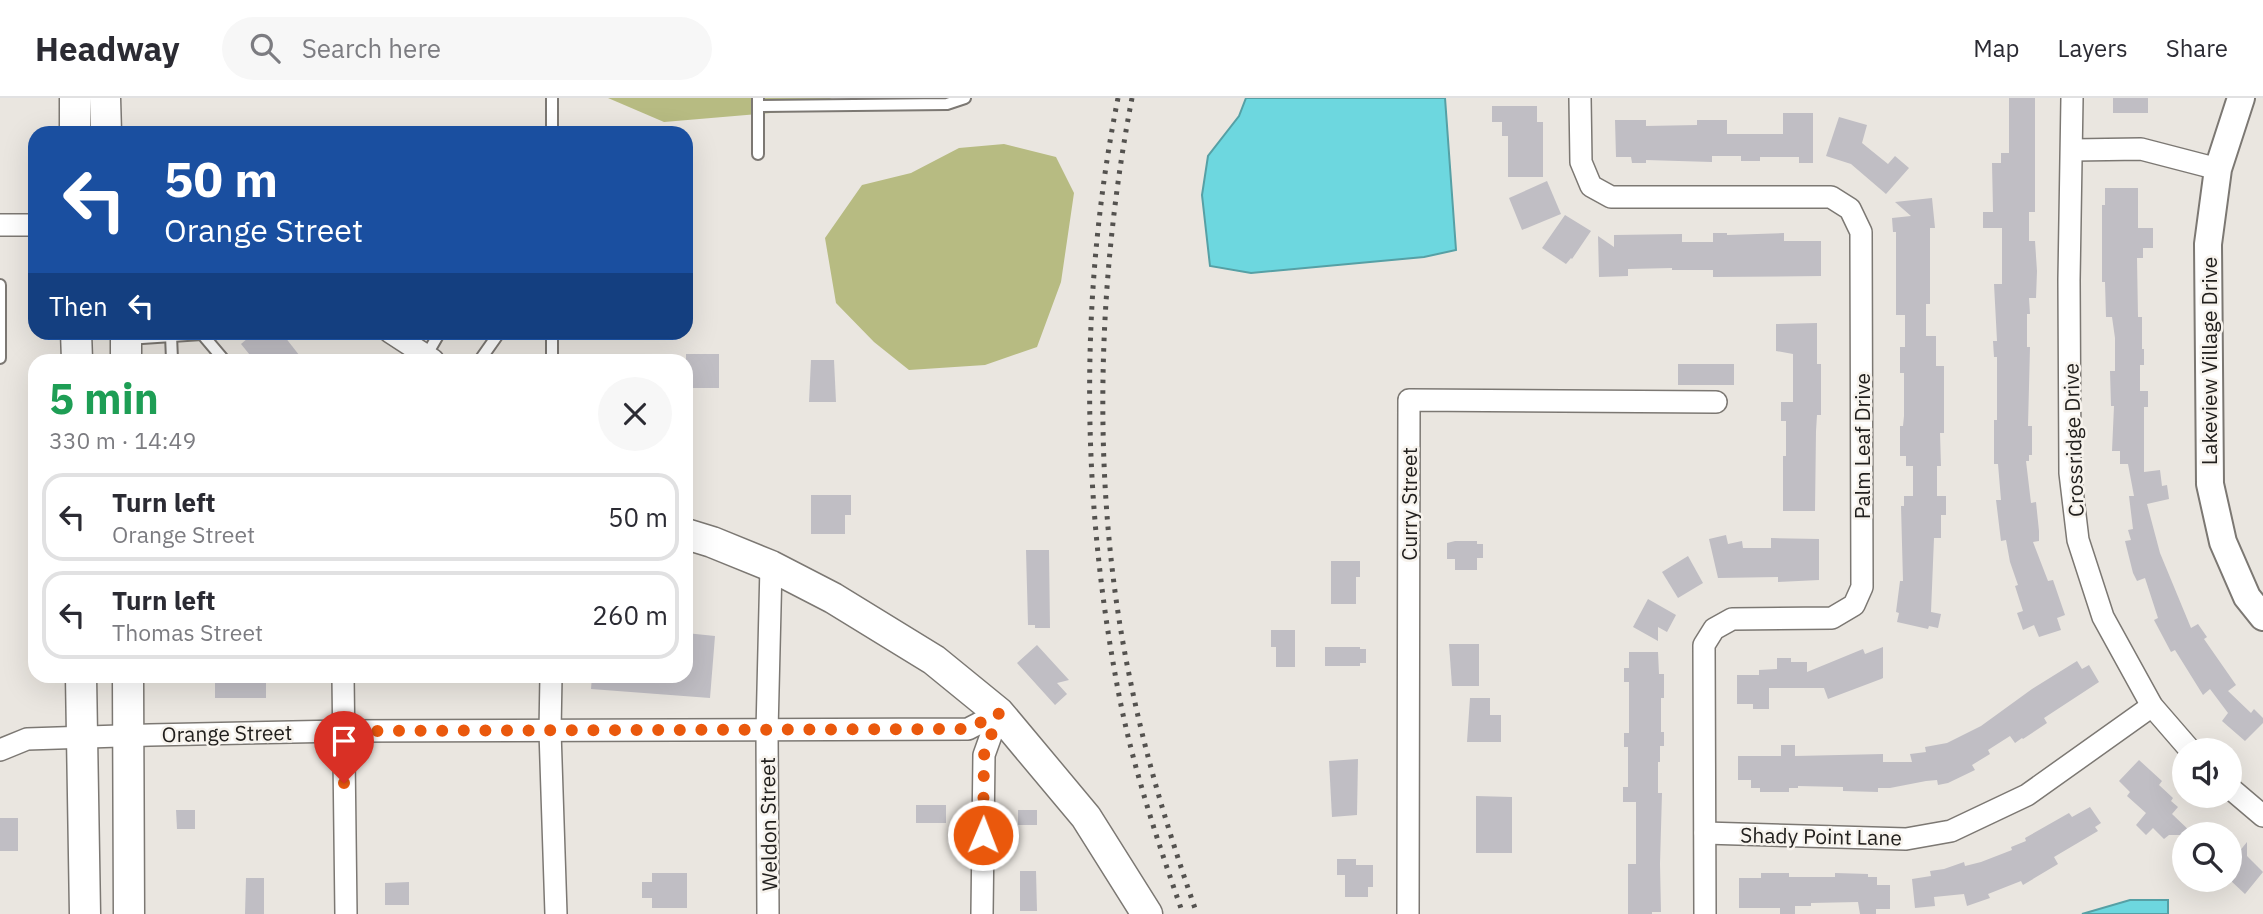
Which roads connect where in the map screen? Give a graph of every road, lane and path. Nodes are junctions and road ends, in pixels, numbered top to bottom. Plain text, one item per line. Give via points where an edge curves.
1 (75, 98) edge
2 (104, 98) edge
3 (125, 98) edge
4 (552, 98) edge
5 (965, 98) edge
6 (1580, 98) edge
7 (2073, 98) edge
8 (2241, 98) edge
9 (758, 102) edge
10 (75, 126) edge
11 (106, 126) edge
12 (125, 126) edge
13 (552, 126) edge
14 (2073, 150) junction
15 (758, 154) dead end
16 (2218, 169) junction
17 (0, 225) edge
18 (28, 225) edge
19 (0, 285) edge
20 (146, 340) edge
21 (207, 340) edge
22 (400, 340) edge
23 (434, 340) edge
24 (126, 344) edge
25 (219, 354) edge
26 (417, 354) edge
27 (423, 354) edge
28 (0, 358) edge
29 (1716, 402) dead end
30 (693, 536) edge
31 (771, 566) junction
32 (2263, 617) edge
33 (81, 683) edge
34 (128, 683) edge
35 (343, 683) edge
36 (551, 683) edge
37 (2152, 706) junction
38 (999, 713) junction
39 (343, 731) junction
40 (550, 731) junction
41 (767, 731) junction
42 (129, 735) junction
43 (82, 737) junction
44 (2180, 738) edge
45 (0, 750) edge
46 (2242, 798) edge
47 (2263, 816) edge
48 (1705, 833) junction
49 (85, 914) edge
50 (129, 914) edge
51 (346, 914) edge
52 (556, 914) edge
53 (768, 914) edge
54 (982, 914) edge
55 (1147, 914) edge
56 (1408, 914) edge
57 (1705, 914) edge

1 - 10 main road
2 - 11 main road
3 - 12 main road
4 - 13 lane
5 - 9 lane via 947,104
6 - 48 street, Palm Leaf Drive via 1581,162 1591,186 1611,197 1831,197 1850,209 1861,232 1862,587 1854,605 1832,618 1732,619 1714,629 1704,645
7 - 14 street, Crossridge Drive
8 - 16 street, Lakeview Village Drive
9 - 15 lane
14 - 16 street via 2141,149
14 - 37 street, Crossridge Drive via 2070,473 2078,540 2103,617
16 - 32 street, Lakeview Village Drive via 2208,244 2210,484 2223,542 2247,597
17 - 18 street
19 - 28 lane
20 - 24 lane
21 - 25 lane
22 - 26 street
23 - 27 lane
29 - 56 street, Curry Street via 1409,401
30 - 31 main road
31 - 38 main road via 934,660
31 - 41 street, Weldon Street
33 - 43 main road
34 - 42 main road
35 - 39 street
36 - 40 street
37 - 44 street, Crossridge Drive
37 - 48 street, Shady Point Lane via 2027,795 1951,831 1906,839
38 - 41 street, Orange Street via 968,729
38 - 54 street via 984,755
38 - 55 main road via 1086,817
39 - 40 street, Orange Street
39 - 42 street, Orange Street
39 - 51 street
40 - 41 street, Orange Street
40 - 52 street
41 - 53 street, Weldon Street
42 - 43 street, Orange Street
42 - 50 main road
43 - 45 street, Orange Street via 27,739
43 - 49 main road
46 - 47 street
48 - 57 street, Palm Leaf Drive

